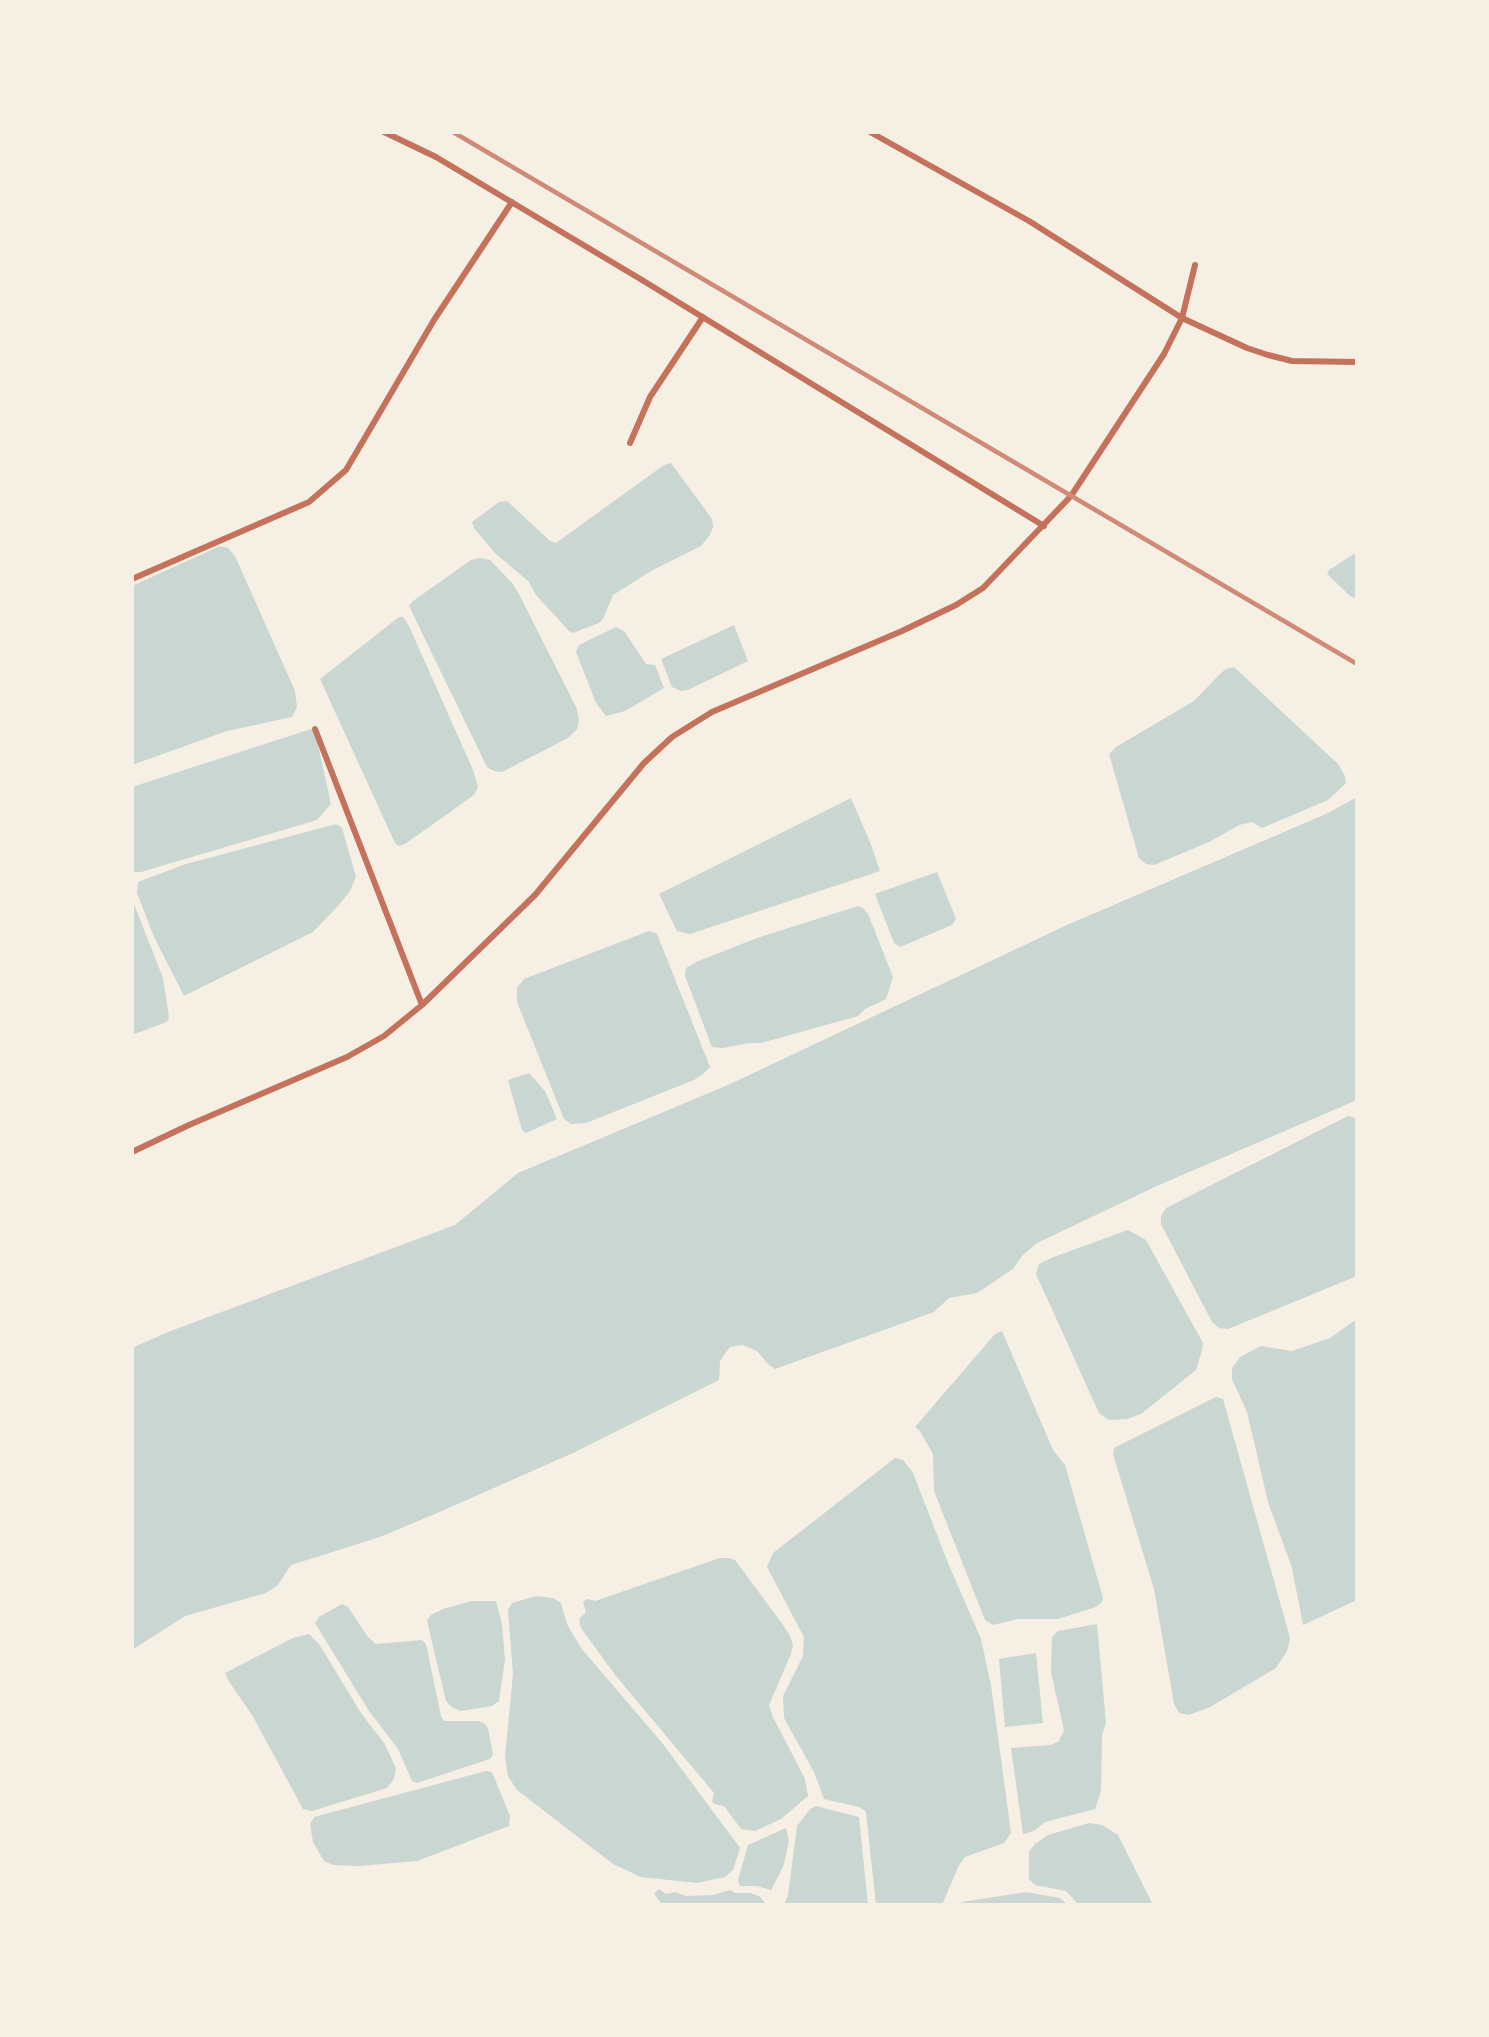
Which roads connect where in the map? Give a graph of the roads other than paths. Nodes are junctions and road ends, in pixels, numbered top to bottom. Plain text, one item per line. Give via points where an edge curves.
1 (384, 132) edge
2 (870, 132) edge
3 (512, 202) junction
4 (1195, 265) dead end
5 (703, 317) junction
6 (1182, 318) junction
7 (1357, 362) edge
8 (630, 443) dead end
9 (1044, 526) junction
10 (132, 579) edge
11 (315, 729) dead end
12 (422, 1005) junction
13 (132, 1152) edge

1 - 3 street via 436,157
2 - 6 street via 1029,221
3 - 5 street
3 - 10 street via 434,320 346,470 309,502
4 - 6 street
5 - 8 street via 650,397
5 - 9 street
6 - 7 street via 1268,355 1292,361
6 - 9 street via 1164,354 1071,496
9 - 12 street via 983,588 956,605 712,712 672,737 644,763 535,895
11 - 12 street
12 - 13 street via 384,1035 347,1057

